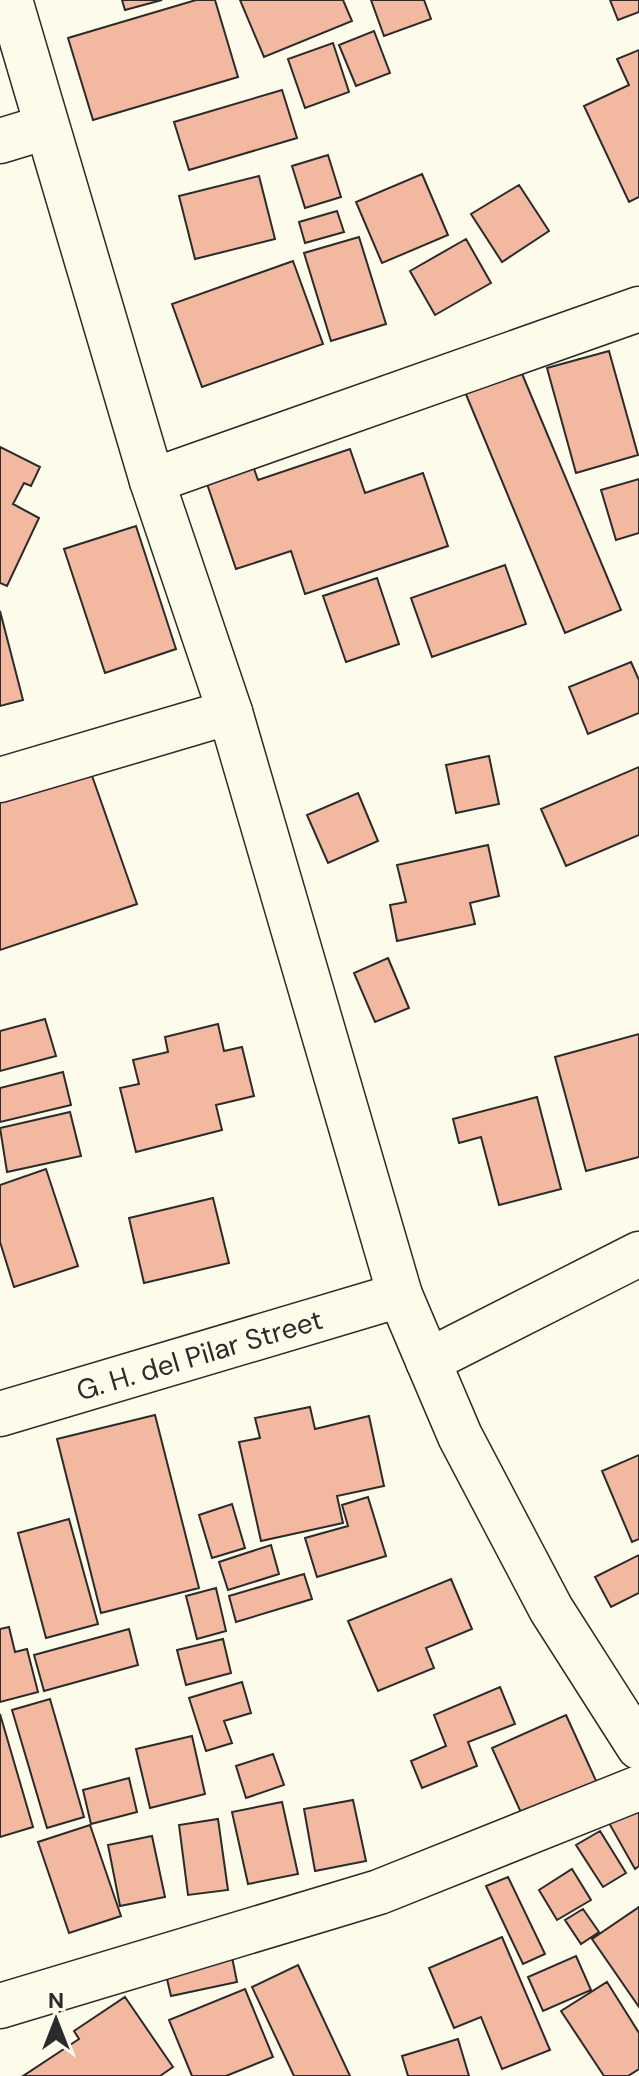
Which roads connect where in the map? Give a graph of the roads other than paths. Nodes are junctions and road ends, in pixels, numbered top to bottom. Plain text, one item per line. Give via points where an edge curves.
1 (10, 0) edge
2 (46, 127) junction
3 (0, 141) edge
4 (639, 309) edge
5 (152, 481) junction
6 (230, 712) junction
7 (0, 780) edge
8 (639, 1254) edge
9 (400, 1295) junction
10 (428, 1361) junction
11 (0, 1414) edge
12 (639, 1747) edge
13 (639, 1788) edge
14 (0, 2006) edge

1 - 2 street
2 - 3 street
2 - 5 street
4 - 5 street
5 - 6 street
6 - 7 street
6 - 9 street
8 - 10 street
9 - 10 street
9 - 11 street, G. H. del Pilar Street
10 - 12 street via 460,1436 551,1609
13 - 14 street via 379,1892

